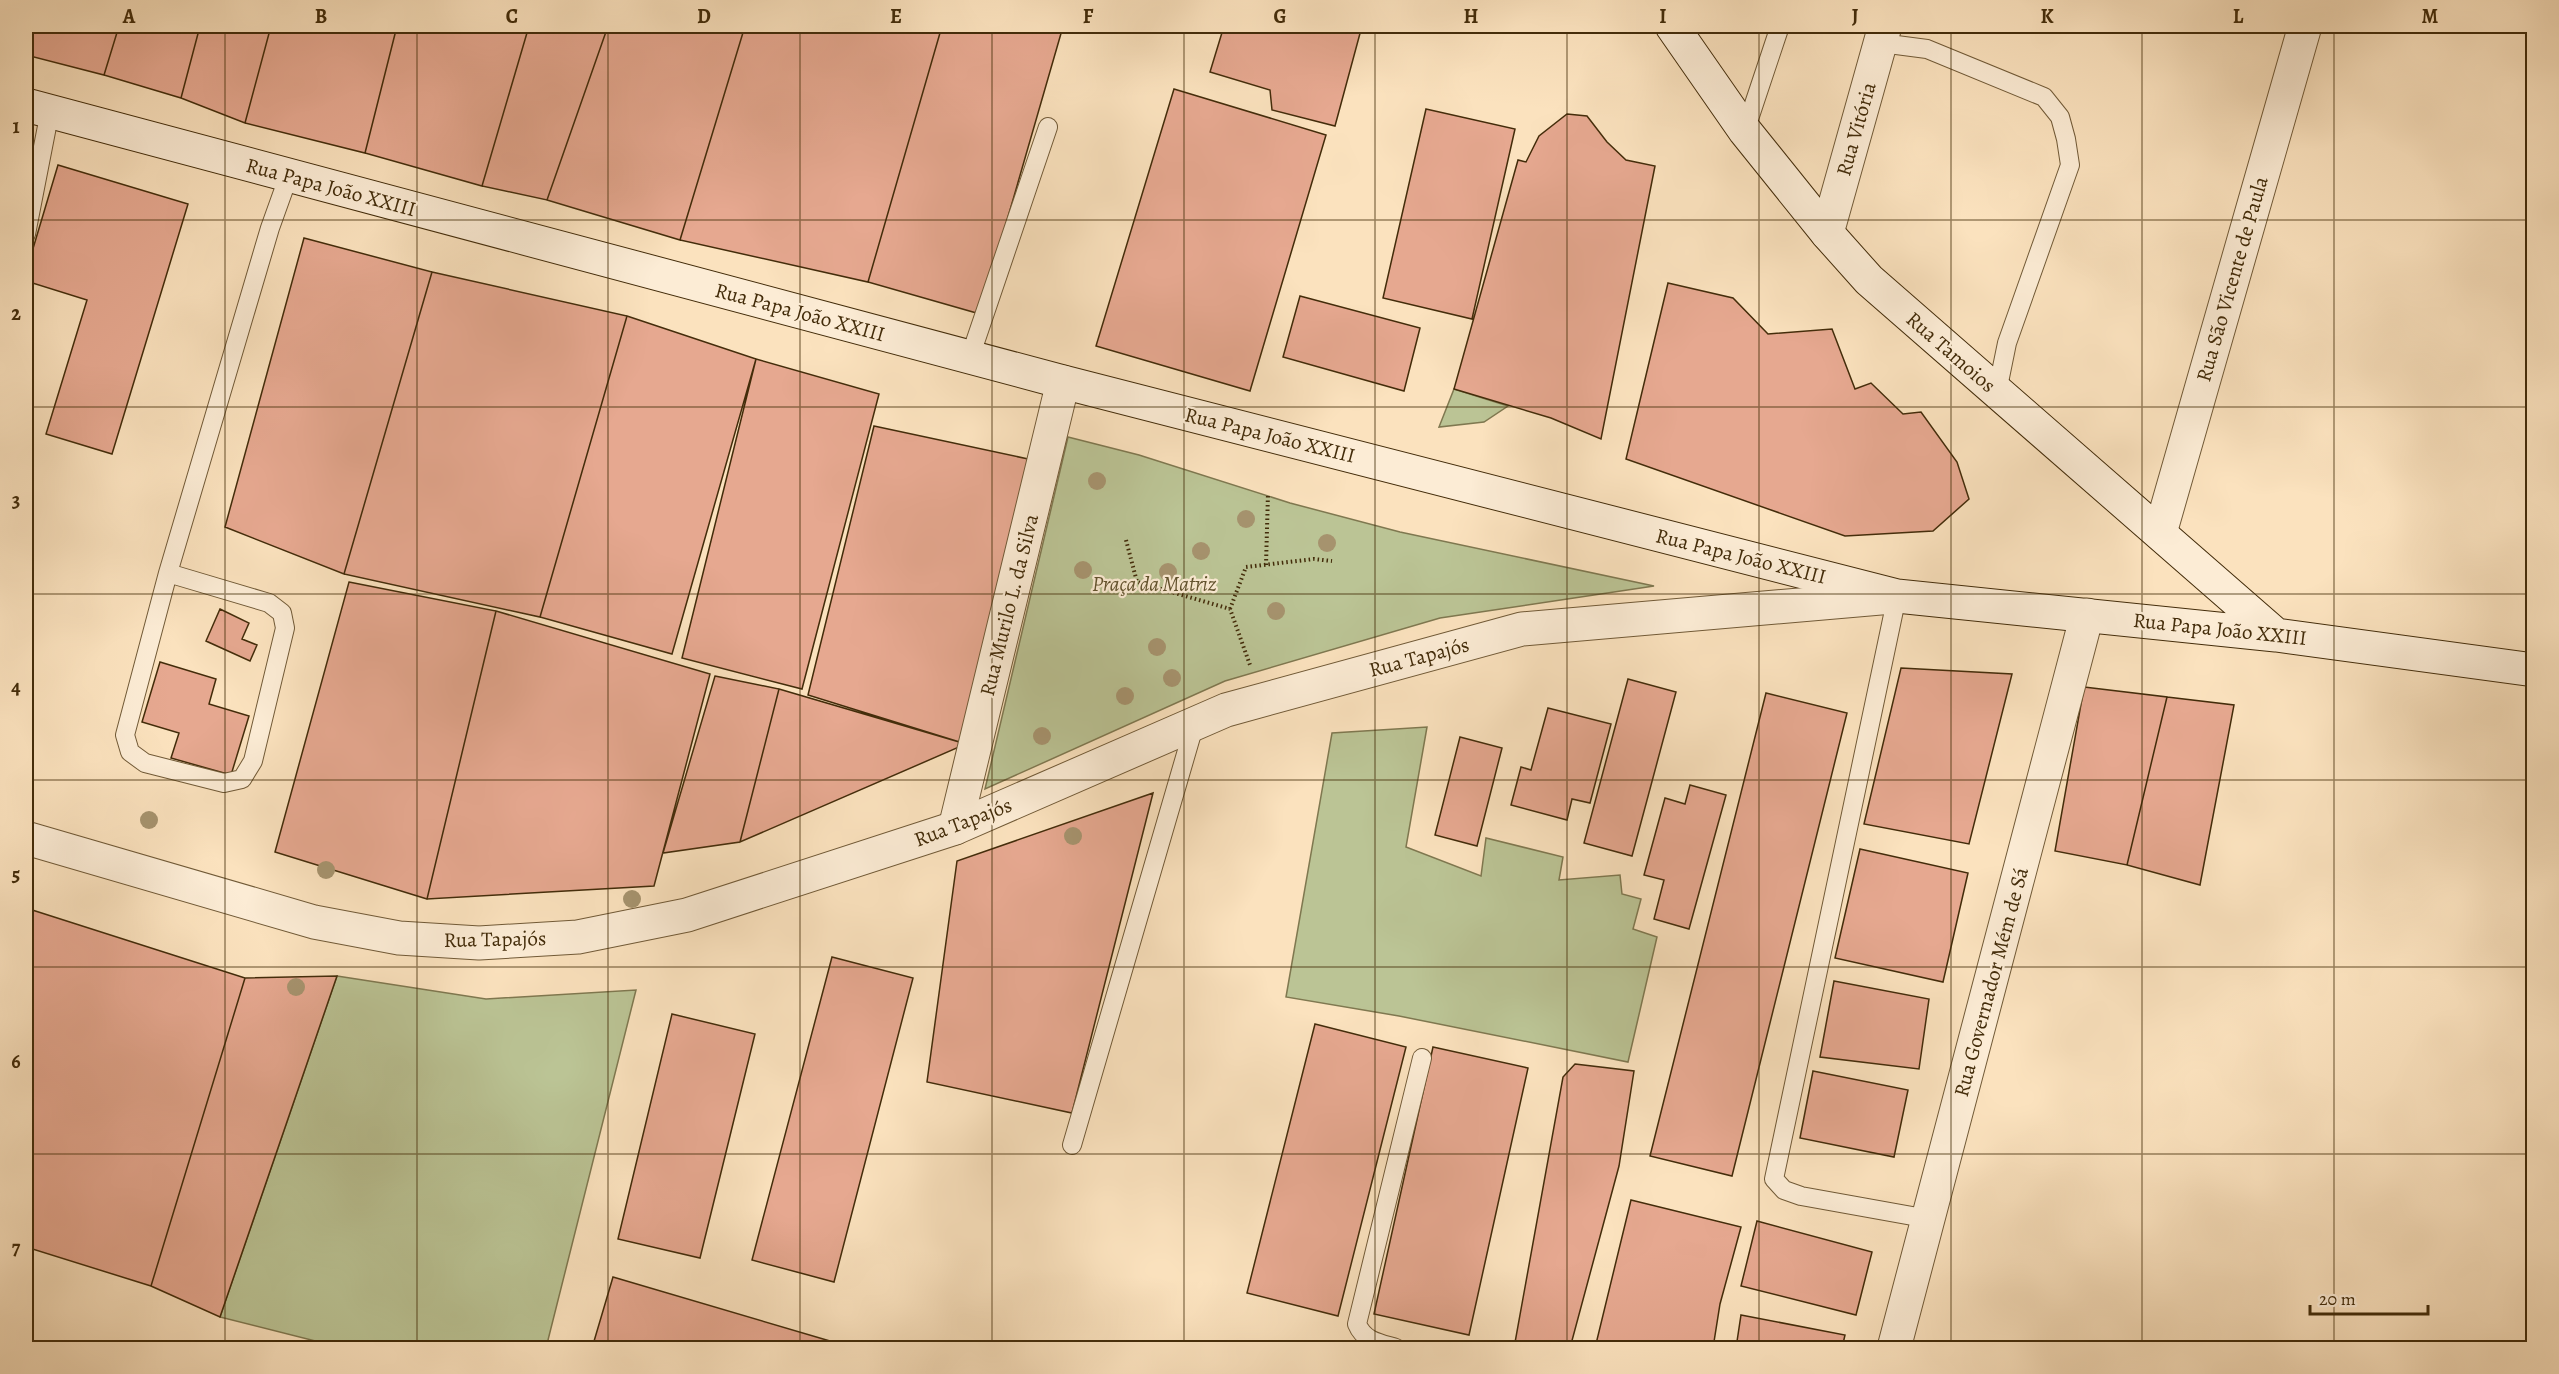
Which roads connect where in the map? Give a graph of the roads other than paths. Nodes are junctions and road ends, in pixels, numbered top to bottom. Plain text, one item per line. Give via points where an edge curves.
1 (1672, 26) edge
2 (1780, 26) edge
3 (2305, 26) edge
4 (1883, 34) edge
5 (38, 108) edge
6 (1048, 127) dead end
7 (1745, 131) junction
8 (289, 176) junction
9 (1827, 232) junction
10 (26, 234) edge
11 (970, 357) junction
12 (1063, 381) junction
13 (1997, 392) junction
14 (2160, 533) junction
15 (168, 573) junction
16 (1897, 596) junction
17 (2087, 615) junction
18 (2276, 635) junction
19 (2534, 670) edge
20 (1195, 723) junction
21 (955, 828) junction
22 (26, 838) edge
23 (1422, 1058) dead end
24 (1072, 1145) dead end
25 (1929, 1219) junction
26 (1396, 1348) edge
27 (1894, 1348) edge

1 - 7 street, Rua Tamoios
2 - 7 lane
3 - 14 street, Rua São Vicente de Paula
4 - 9 street, Rua Vitória
4 - 13 lane via 2044,98 2060,117 2070,165 2007,343
5 - 8 street, Rua Papa João XXIII
5 - 10 lane
6 - 11 lane
7 - 9 street, Rua Tamoios
8 - 11 street, Rua Papa João XXIII
8 - 15 lane via 270,228
9 - 13 street, Rua Tamoios via 1869,280
11 - 12 street, Rua Papa João XXIII
12 - 16 street, Rua Papa João XXIII
12 - 21 street, Rua Murilo L. da Silva
13 - 14 street, Rua Tamoios
14 - 18 street, Rua Tamoios
15 - 15 lane via 125,735 130,752 145,763 224,783 242,779 253,761 264,717 285,628 282,613 269,603
16 - 17 street, Rua Papa João XXIII
16 - 20 street, Rua Tapajós via 1522,629 1226,710
16 - 25 lane via 1774,1179 1784,1190 1801,1196
17 - 18 street, Rua Papa João XXIII
17 - 25 street, Rua Governador Mém de Sá
18 - 19 street, Rua Papa João XXIII
20 - 21 street, Rua Tapajós
20 - 24 lane
21 - 22 street, Rua Tapajós via 687,915 578,937 479,943 399,938 314,922
23 - 26 lane via 1357,1324 1367,1339
25 - 27 street, Rua Governador Mém de Sá

